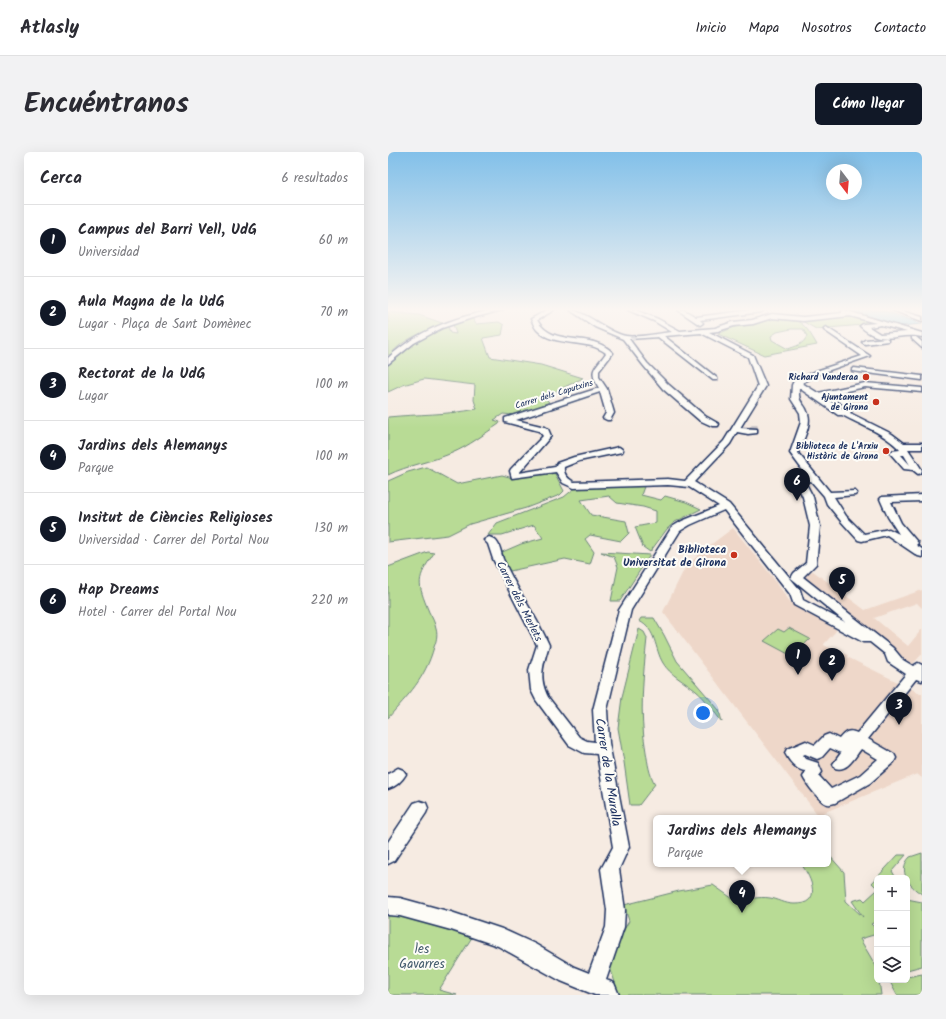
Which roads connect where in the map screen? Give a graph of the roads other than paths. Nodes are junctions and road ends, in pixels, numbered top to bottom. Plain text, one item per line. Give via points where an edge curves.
1 (401, 349) edge
2 (606, 349) edge
3 (634, 349) edge
4 (677, 349) edge
5 (740, 349) edge
6 (855, 349) edge
7 (833, 357) dead end
8 (869, 359) junction
9 (388, 362) edge
10 (843, 364) junction
11 (854, 370) dead end
12 (868, 372) junction
13 (896, 375) junction
14 (922, 378) edge
15 (715, 380) dead end
16 (797, 383) junction
17 (922, 384) edge
18 (870, 386) junction
19 (603, 389) junction
20 (922, 390) edge
21 (832, 393) junction
22 (820, 395) dead end
23 (842, 412) junction
24 (608, 418) dead end
25 (715, 424) dead end
26 (740, 430) dead end
27 (754, 431) tunnel mouth
28 (922, 446) edge
29 (904, 449) junction
30 (619, 450) dead end
31 (559, 469) junction
32 (899, 469) dead end
33 (919, 470) edge
34 (814, 478) junction
35 (687, 484) junction
36 (852, 493) dead end
37 (828, 495) junction
38 (922, 498) edge
39 (726, 506) junction
40 (489, 540) dead end
41 (922, 549) edge
42 (922, 554) edge
43 (898, 662) junction
44 (918, 672) edge
45 (859, 741) junction
46 (603, 748) junction
47 (840, 764) dead end
48 (420, 808) dead end
49 (388, 856) edge
50 (388, 906) edge
51 (602, 990) edge

1 - 9 street
2 - 19 street via 610,352 596,371
3 - 25 street via 666,387 702,418
4 - 15 street
5 - 35 street via 752,356 762,386 727,442
6 - 8 street
7 - 10 street
8 - 10 street
8 - 12 street
10 - 16 street
11 - 12 street
12 - 13 street
12 - 18 street
13 - 14 street
13 - 17 street via 896,381
16 - 23 street
16 - 34 street via 795,400 804,413 805,422 794,451
18 - 20 street
18 - 21 street
19 - 24 street, Carrer dels Caputxins via 610,413
19 - 31 street, Carrer dels Caputxins via 508,420 542,429 547,436 514,471 515,476
21 - 22 street
21 - 23 street via 851,406 848,411
23 - 29 street via 889,436
26 - 27 street
28 - 29 street
29 - 33 street
30 - 31 street via 568,462 560,465
31 - 35 street via 563,479 574,485 668,482
32 - 33 street
34 - 37 street
34 - 43 street via 800,480 810,504 815,529 811,564 797,578 889,651
35 - 39 street
36 - 37 street
37 - 42 street via 832,504 852,526 863,531 882,534 889,532
38 - 41 street via 885,500 889,511 908,539
39 - 43 street via 796,593 798,602 866,639
39 - 46 street, Carrer de la Muralla via 676,529 625,610 600,710
40 - 46 street, Carrer dels Merlets via 493,543 498,559 543,645 536,670 538,690 574,741 584,747
43 - 44 street
44 - 45 street
45 - 45 street via 850,736 840,747 828,740 817,753 806,747 792,754 802,765 813,768 811,777 829,798 865,779 889,758
45 - 47 street
46 - 51 street, Carrer de la Muralla via 621,847 610,869 616,910 615,927
48 - 49 street
50 - 51 street via 451,921 502,938

